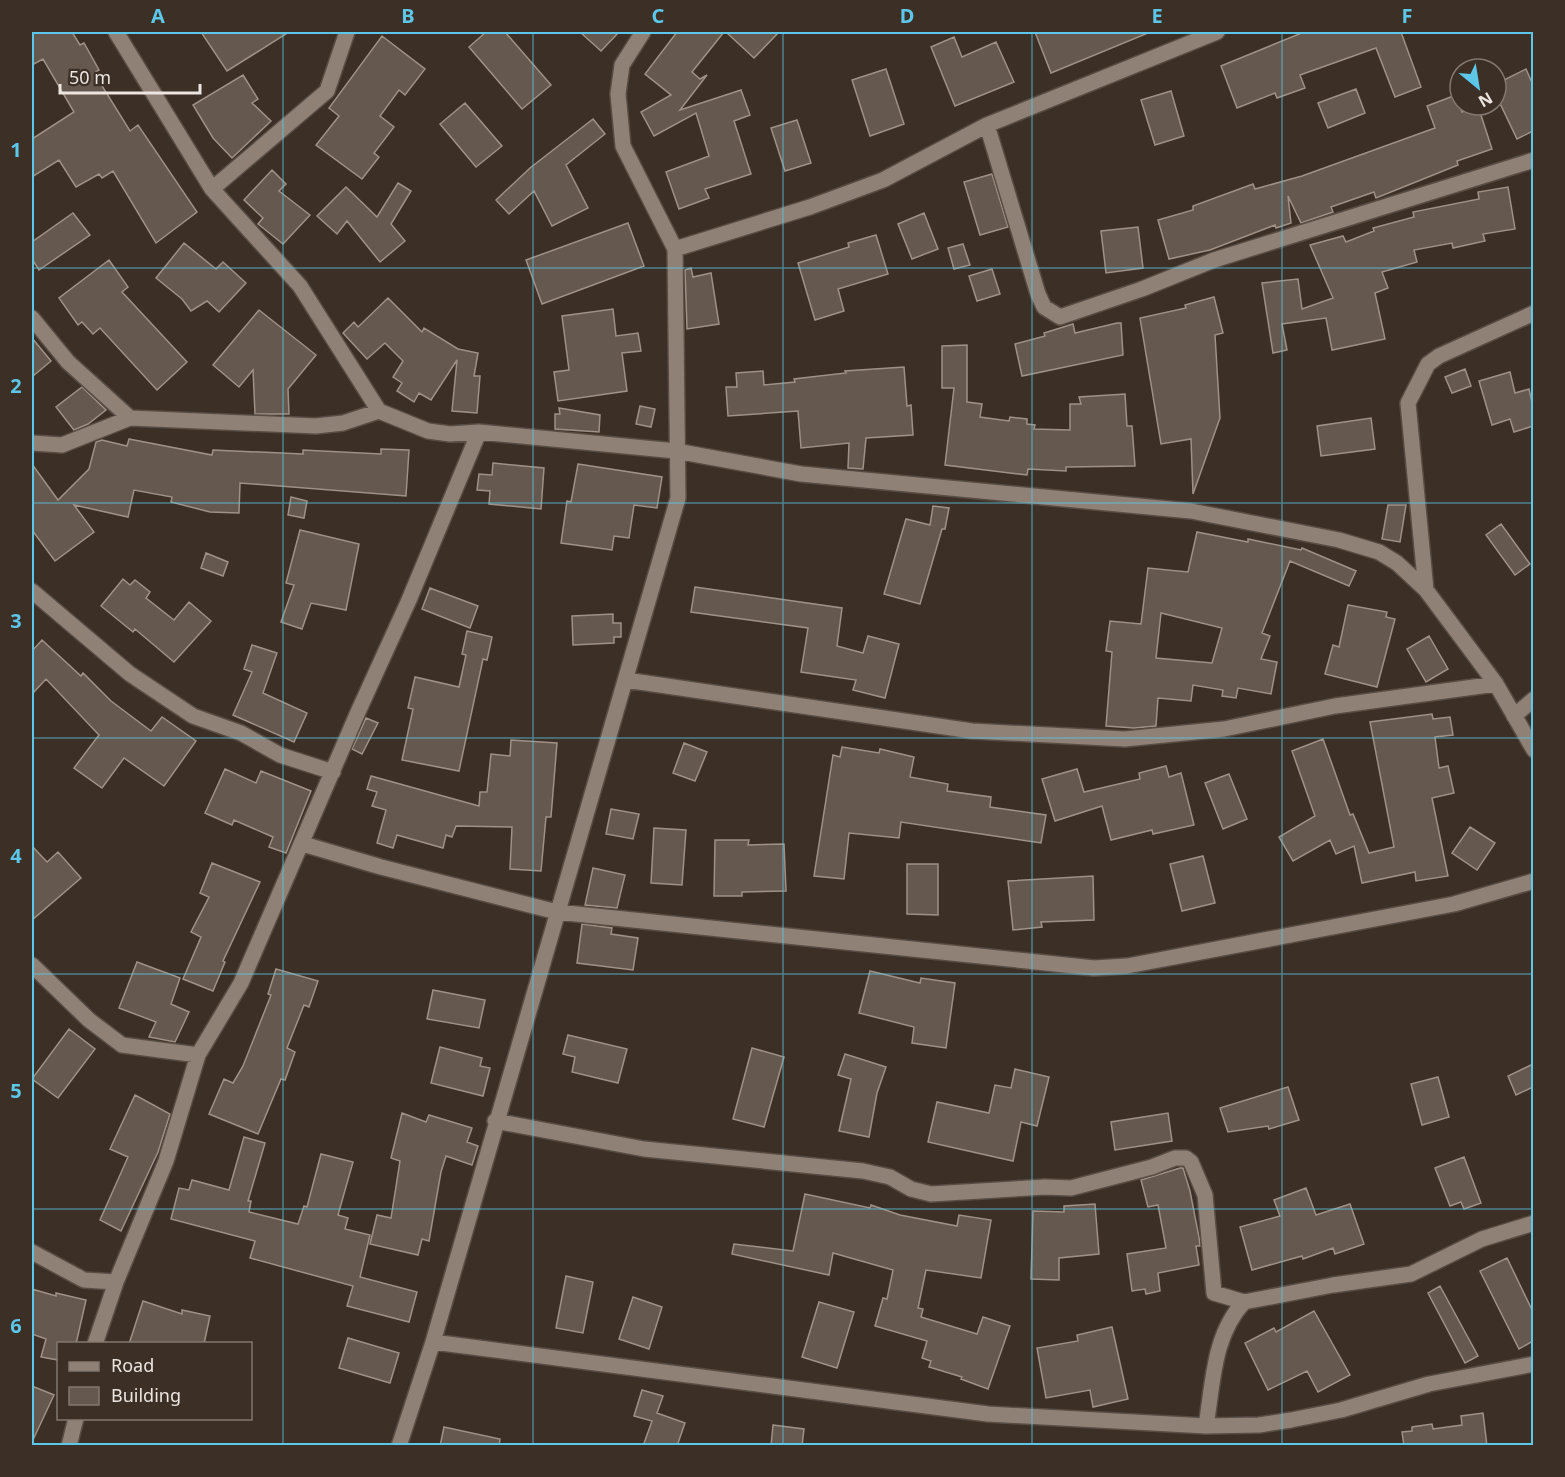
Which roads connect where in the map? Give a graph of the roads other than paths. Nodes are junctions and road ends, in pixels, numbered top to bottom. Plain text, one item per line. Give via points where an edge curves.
1 (116, 32) edge
2 (347, 32) edge
3 (643, 32) edge
4 (1216, 32) edge
5 (987, 125) junction
6 (1533, 160) edge
7 (212, 189) junction
8 (675, 249) junction
9 (1533, 313) edge
10 (32, 318) edge
11 (379, 411) junction
12 (130, 417) junction
13 (479, 432) junction
14 (32, 443) edge
15 (676, 451) junction
16 (1426, 590) junction
17 (32, 591) edge
18 (626, 680) junction
19 (1496, 684) junction
20 (1533, 699) edge
21 (1514, 716) junction
22 (1533, 750) edge
23 (333, 771) junction
24 (303, 844) junction
25 (1533, 881) edge
26 (557, 912) junction
27 (32, 965) edge
28 (198, 1055) junction
29 (495, 1121) junction
30 (1533, 1223) edge
31 (32, 1252) edge
32 (116, 1282) junction
33 (1244, 1302) junction
34 (96, 1342) edge
35 (433, 1342) junction
36 (1533, 1364) edge
37 (76, 1420) edge
38 (1206, 1426) junction
39 (69, 1446) edge
40 (399, 1446) edge

1 - 7 street
2 - 7 street via 327,91
3 - 8 street via 622,65 618,94 623,146
4 - 5 street
5 - 6 street via 1038,294 1044,307 1060,317 1214,260
5 - 8 street via 883,180
7 - 11 street via 300,286
8 - 15 street
9 - 16 street via 1439,356 1423,372 1407,403
10 - 12 street via 68,362
11 - 12 street via 343,423 316,426
11 - 13 street via 428,430 450,434
12 - 14 street via 62,446
13 - 15 street
13 - 23 street
15 - 16 street via 801,474 1191,511 1294,530 1379,552 1398,563
15 - 18 street via 678,498
16 - 19 street
17 - 23 street via 130,674 193,716 280,754
18 - 19 street via 972,731 1125,739 1224,729 1335,706
18 - 26 street
19 - 21 street
20 - 21 street
21 - 22 street
23 - 24 street
24 - 26 street
24 - 28 street via 241,983
25 - 26 street via 1454,904 1127,966 1094,968
26 - 29 street
27 - 28 street via 89,1020 122,1045
28 - 32 street via 166,1161
29 - 33 street via 644,1149 862,1171 890,1177 911,1189 931,1194 1071,1188 1186,1158 1195,1168 1205,1195 1214,1293
29 - 35 street
30 - 33 street via 1482,1239 1411,1274
31 - 32 street via 84,1280
32 - 34 street
33 - 38 street via 1234,1312 1218,1348
35 - 38 street via 988,1414
35 - 40 street
36 - 38 street via 1430,1384 1291,1420
37 - 39 street

